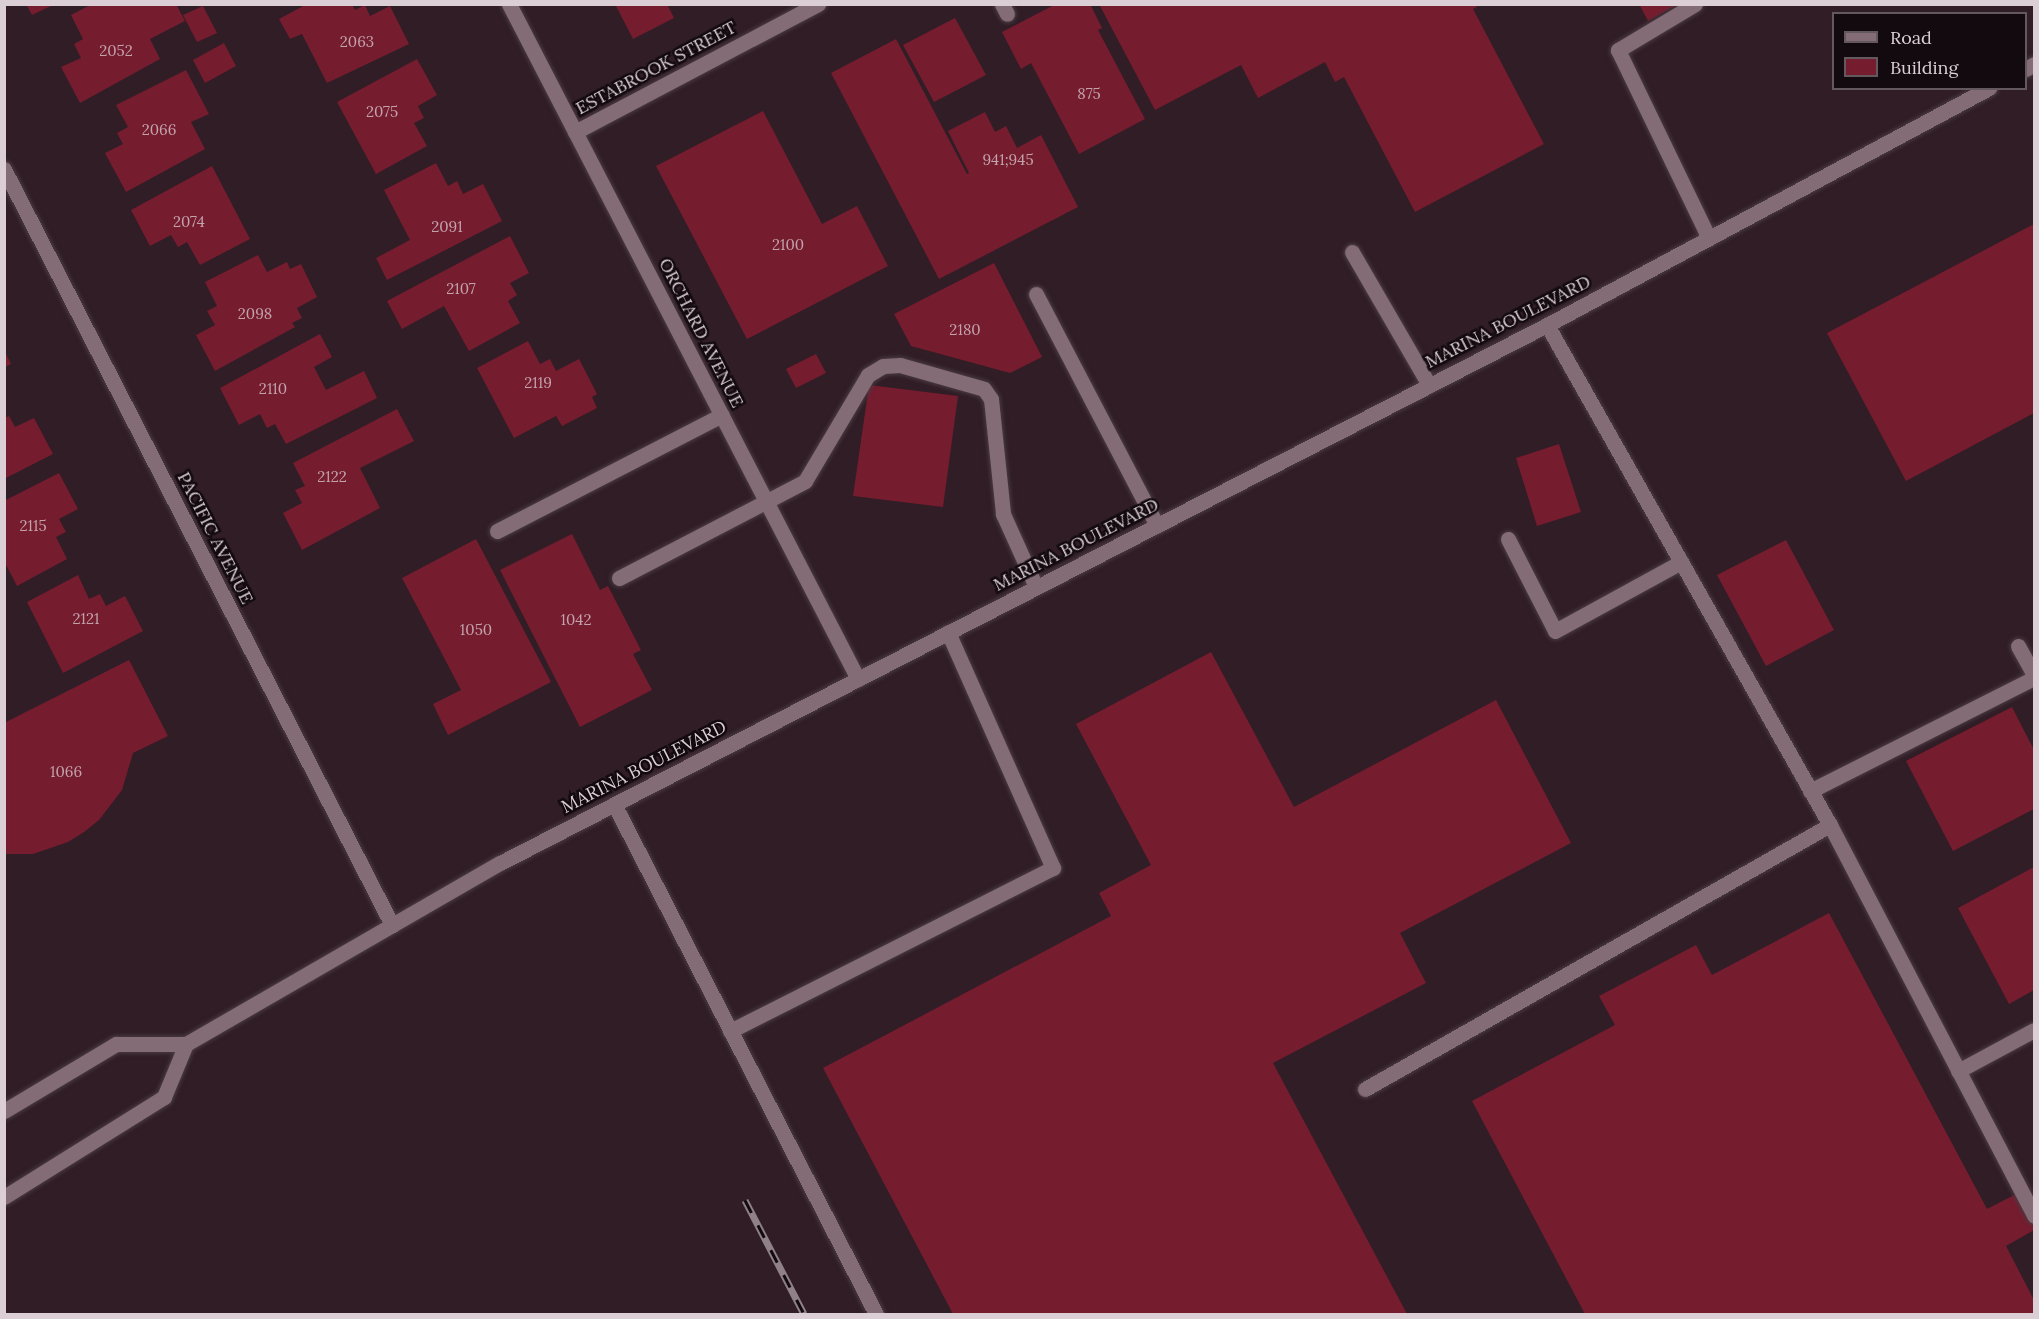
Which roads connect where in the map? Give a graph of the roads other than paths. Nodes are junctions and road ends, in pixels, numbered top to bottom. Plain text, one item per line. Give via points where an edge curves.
1 (509, 4) edge
2 (818, 4) edge
3 (1695, 4) edge
4 (1985, 90) edge
5 (575, 132) junction
6 (4, 169) edge
7 (1709, 238) junction
8 (1352, 252) dead end
9 (1036, 294) dead end
10 (1546, 324) junction
11 (1429, 385) junction
12 (722, 415) junction
13 (766, 500) junction
14 (1157, 525) junction
15 (497, 531) dead end
16 (1508, 539) dead end
17 (1680, 562) junction
18 (620, 578) dead end
19 (1036, 587) junction
20 (948, 632) junction
21 (2018, 646) dead end
22 (2034, 676) edge
23 (858, 679) junction
24 (1810, 791) junction
25 (614, 804) junction
26 (1830, 825) junction
27 (392, 925) junction
28 (2034, 1030) edge
29 (730, 1031) junction
30 (186, 1044) junction
31 (1958, 1071) junction
32 (1365, 1089) dead end
33 (4, 1111) edge
34 (4, 1197) edge
35 (2034, 1215) edge
36 (876, 1314) edge

1 - 5 main road, ORCHARD AVENUE
2 - 5 main road, ESTABROOK STREET
3 - 7 main road via 1618,50
4 - 7 main road, MARINA BOULEVARD
5 - 12 main road, ORCHARD AVENUE
6 - 27 main road, PACIFIC AVENUE
7 - 10 main road, MARINA BOULEVARD
8 - 11 main road
9 - 14 main road
10 - 11 main road, MARINA BOULEVARD
10 - 17 main road
11 - 14 main road, MARINA BOULEVARD
12 - 13 main road, ORCHARD AVENUE
12 - 15 main road
13 - 18 main road
13 - 19 main road via 806,481 868,375 883,366 900,365 984,389 995,418 1003,514
13 - 23 main road, ORCHARD AVENUE
14 - 19 main road, MARINA BOULEVARD
16 - 17 main road via 1555,631
17 - 24 main road
19 - 20 main road, MARINA BOULEVARD
20 - 23 main road, MARINA BOULEVARD
20 - 29 main road via 1053,868
21 - 22 main road
22 - 24 main road
23 - 25 main road, MARINA BOULEVARD
24 - 26 main road
25 - 27 main road, MARINA BOULEVARD
25 - 29 main road
26 - 31 main road
26 - 32 main road
27 - 30 main road, MARINA BOULEVARD
28 - 31 main road
29 - 36 main road
30 - 33 main road via 116,1044
30 - 34 main road via 164,1097
31 - 35 main road

